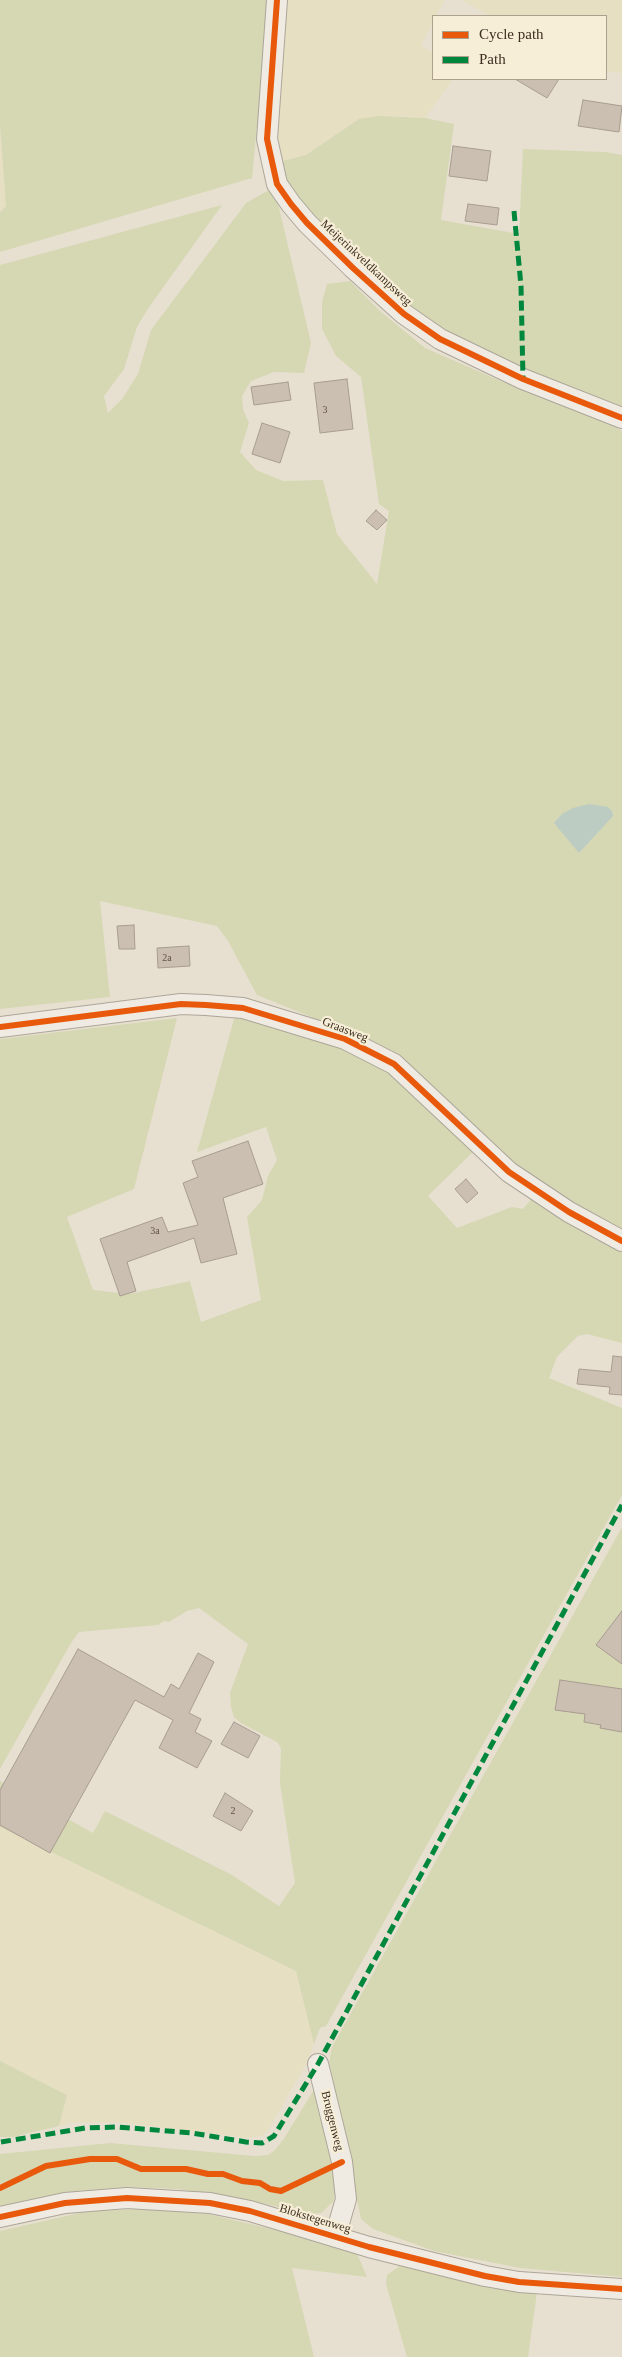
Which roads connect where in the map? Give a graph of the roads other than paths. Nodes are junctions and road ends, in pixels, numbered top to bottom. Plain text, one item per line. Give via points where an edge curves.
1 (277, 0) edge
2 (622, 418) edge
3 (0, 1027) edge
4 (622, 1241) edge
5 (318, 2064) dead end
6 (0, 2217) edge
7 (335, 2237) junction
8 (622, 2289) edge

1 - 2 street, Meijerinkveldkampsweg via 267,139 277,184 291,204 353,268 404,314 440,339 523,379
3 - 4 street, Graasweg via 181,1004 243,1008 345,1039 394,1064 509,1172 569,1212
5 - 7 street, Bruggenweg via 342,2162 346,2198
6 - 7 street, Blokstegenweg via 65,2203 127,2198 178,2200 250,2211
7 - 8 street, Blokstegenweg via 485,2276 519,2282

